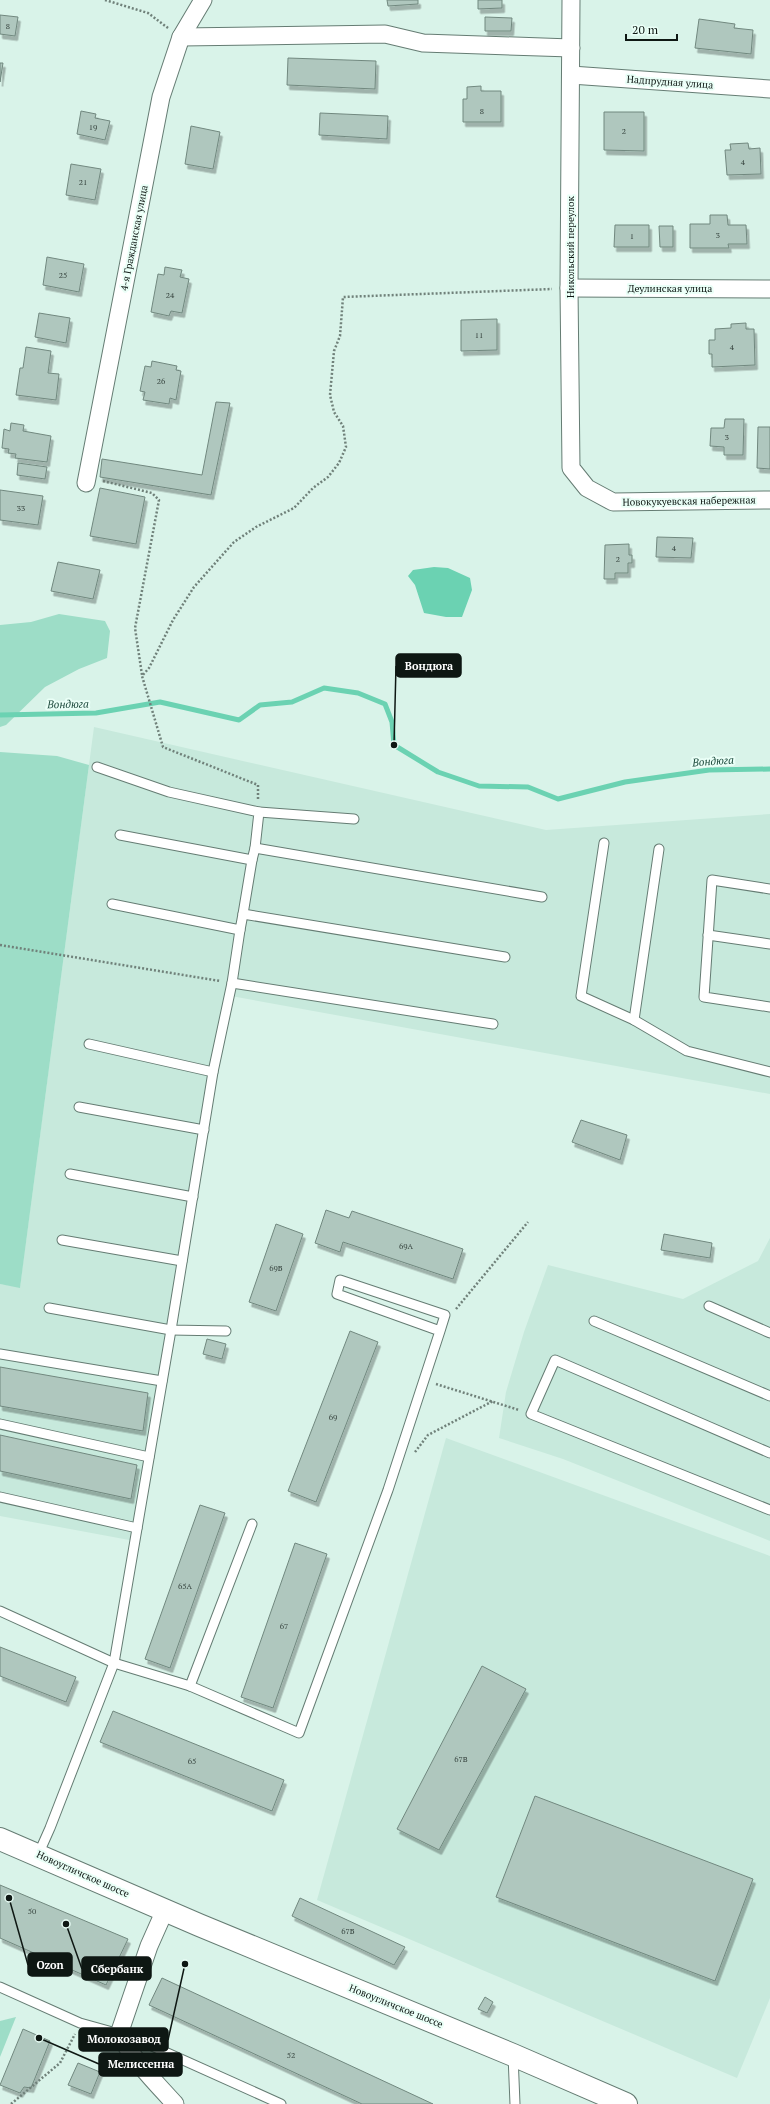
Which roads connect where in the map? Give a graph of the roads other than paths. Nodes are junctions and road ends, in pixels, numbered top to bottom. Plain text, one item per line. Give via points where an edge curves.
1 (203, 0) edge
2 (571, 0) edge
3 (181, 36) junction
4 (571, 48) junction
5 (571, 75) junction
6 (770, 89) edge
7 (569, 288) junction
8 (770, 289) edge
9 (86, 480) road end
10 (587, 488) joint
11 (770, 500) edge
12 (97, 767) dead end
13 (259, 812) junction
14 (354, 819) dead end
15 (120, 836) dead end
16 (604, 842) dead end
17 (255, 848) junction
18 (659, 849) dead end
19 (252, 860) junction
20 (770, 889) edge
21 (542, 897) dead end
22 (112, 904) dead end
23 (243, 914) junction
24 (240, 930) junction
25 (708, 935) junction
26 (770, 944) edge
27 (505, 957) dead end
28 (232, 983) junction
29 (770, 1008) edge
30 (634, 1020) junction
31 (493, 1024) dead end
32 (89, 1044) dead end
33 (213, 1072) junction
34 (770, 1072) edge
35 (79, 1106) dead end
36 (204, 1130) junction
37 (70, 1174) dead end
38 (193, 1197) junction
39 (62, 1240) dead end
40 (182, 1261) junction
41 (709, 1306) dead end
42 (49, 1308) dead end
43 (594, 1320) dead end
44 (171, 1330) junction
45 (226, 1331) dead end
46 (440, 1331) junction
47 (770, 1333) edge
48 (0, 1354) edge
49 (162, 1381) junction
50 (770, 1396) edge
51 (0, 1424) edge
52 (770, 1453) edge
53 (149, 1457) junction
54 (0, 1497) edge
55 (770, 1510) edge
56 (252, 1524) dead end
57 (137, 1528) junction
58 (0, 1611) edge
59 (114, 1663) junction
60 (190, 1686) junction
61 (0, 1839) edge
62 (38, 1855) junction
63 (165, 1910) junction
64 (0, 1987) edge
65 (119, 2034) junction
66 (513, 2055) junction
67 (175, 2104) edge
68 (281, 2104) edge
69 (515, 2104) edge
70 (626, 2104) edge

1 - 3 street, 4-я Гражданская улица
2 - 4 street, Никольский переулок
3 - 4 street via 385,34 423,43
3 - 9 street, 4-я Гражданская улица via 161,97
4 - 5 street, Никольский переулок
5 - 6 street, Надпрудная улица
5 - 7 street, Никольский переулок
7 - 8 street, Деулинская улица
7 - 10 street, Никольский переулок via 571,468
10 - 11 street, Новокукуевская набережная via 613,502
12 - 13 lane via 169,792
13 - 14 lane
13 - 17 lane
15 - 19 lane
16 - 30 lane via 581,996
17 - 19 lane
17 - 21 lane
18 - 30 lane
19 - 23 lane
20 - 25 lane via 712,880
22 - 24 lane
23 - 24 lane
23 - 27 lane
24 - 28 lane
25 - 26 lane
25 - 29 lane via 704,997
28 - 31 lane
28 - 33 lane
30 - 34 lane via 687,1051
32 - 33 lane
33 - 36 lane
35 - 36 lane
36 - 38 lane
37 - 38 lane
38 - 40 lane
39 - 40 lane
40 - 44 lane
41 - 47 lane
42 - 44 lane
43 - 50 lane
44 - 45 lane
44 - 49 lane
46 - 46 lane via 445,1315 340,1280 337,1294
46 - 60 lane via 388,1490 299,1733
48 - 49 lane
49 - 53 lane
51 - 53 lane
52 - 55 lane via 555,1360 531,1414
53 - 57 lane
54 - 57 lane
56 - 60 lane
57 - 59 lane
58 - 59 lane
59 - 60 lane
59 - 62 lane
61 - 62 main road, Новоугличское шоссе
62 - 63 main road, Новоугличское шоссе
63 - 65 street via 149,1946
63 - 66 main road, Новоугличское шоссе
64 - 65 lane via 80,2023
65 - 67 street via 141,2067
65 - 68 lane via 134,2038
66 - 69 lane
66 - 70 main road, Новоугличское шоссе

